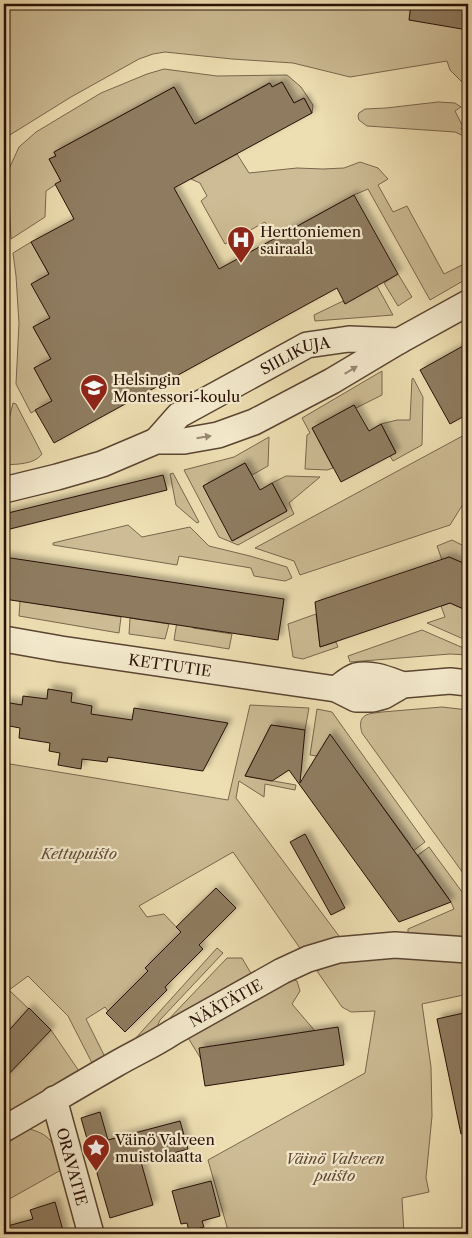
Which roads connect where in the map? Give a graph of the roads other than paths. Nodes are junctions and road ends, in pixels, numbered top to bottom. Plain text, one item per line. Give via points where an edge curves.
1 (468, 303) edge
2 (398, 341) junction
3 (156, 441) junction
4 (4, 490) edge
5 (4, 639) edge
6 (468, 683) edge
7 (468, 950) edge
8 (54, 1099) junction
9 (4, 1129) edge
10 (91, 1234) edge

1 - 2 street, SIILIKUJA
3 -> 2 street, SIILIKUJA via 184,441 218,435 254,422 332,381
2 - 3 street, SIILIKUJA via 349,339 307,345 179,415
3 - 4 street, SIILIKUJA via 102,464
5 - 6 street, KETTUTIE via 336,688 356,699 384,696 403,685 450,681
7 - 8 street, NÄÄTÄTIE via 395,945 338,950 308,959
8 - 9 street, NÄÄTÄTIE
8 - 10 street, ORAVATIE

